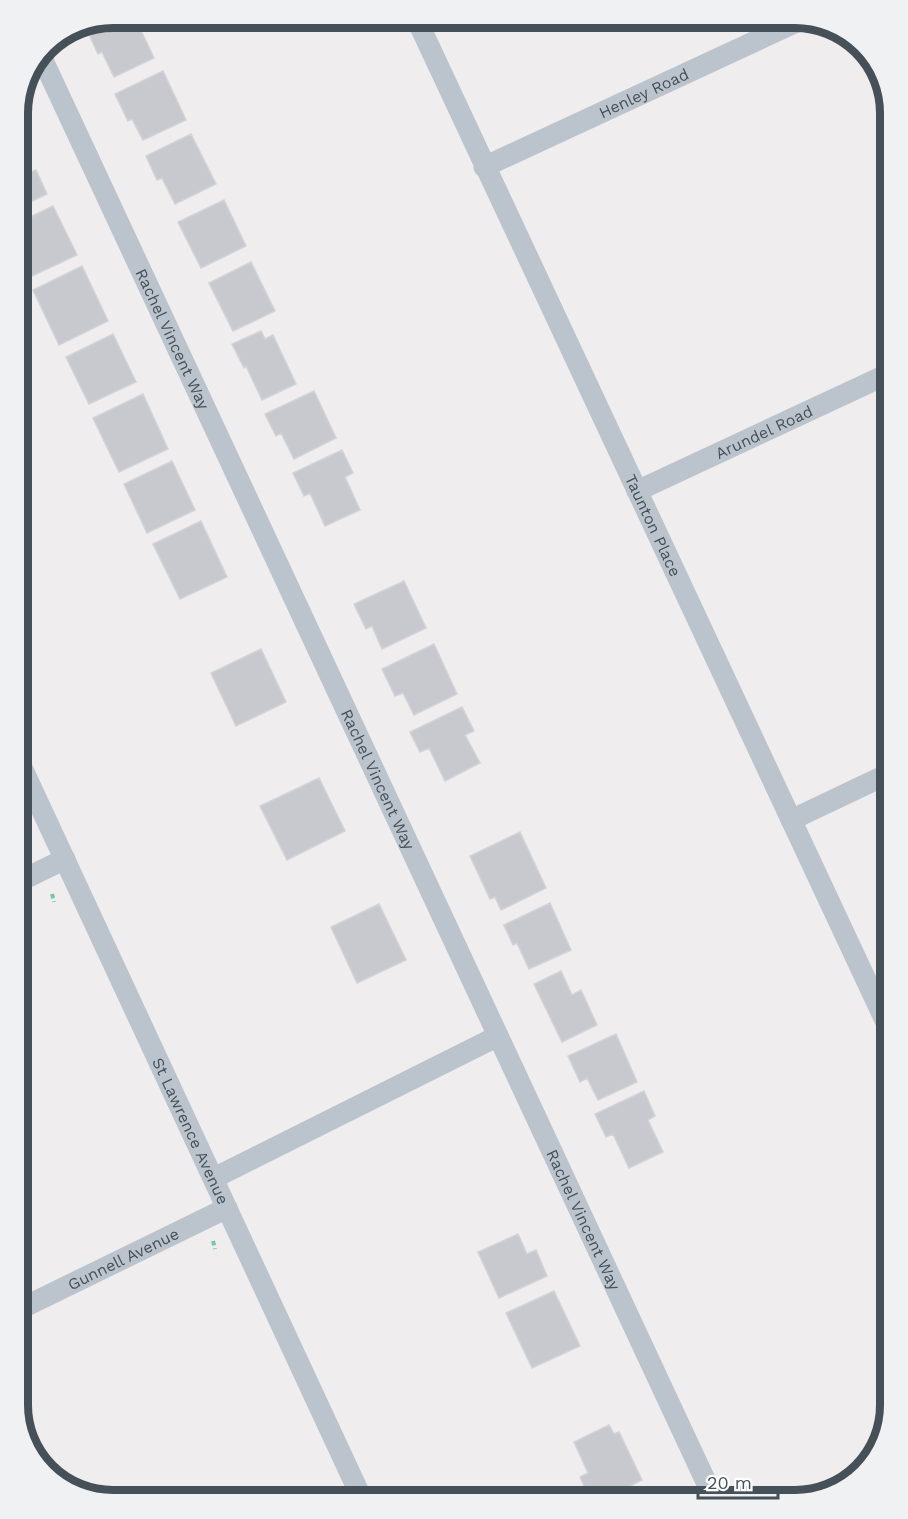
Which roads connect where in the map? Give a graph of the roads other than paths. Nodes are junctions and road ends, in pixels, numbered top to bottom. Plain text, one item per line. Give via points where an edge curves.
1 (421, 29) edge
2 (781, 29) edge
3 (45, 64) edge
4 (484, 167) junction
5 (880, 378) edge
6 (637, 492) junction
7 (880, 778) edge
8 (28, 781) edge
9 (791, 820) junction
10 (65, 859) junction
11 (28, 877) edge
12 (880, 1010) edge
13 (498, 1036) junction
14 (214, 1178) junction
15 (227, 1208) junction
16 (28, 1305) edge
17 (358, 1490) edge
18 (710, 1490) edge

1 - 4 street, Taunton Place
2 - 4 street, Henley Road
3 - 13 street, Rachel Vincent Way
4 - 6 street, Taunton Place
5 - 6 street, Arundel Road
6 - 9 street, Taunton Place
7 - 9 street
8 - 10 street, St Lawrence Avenue
9 - 12 street, Taunton Place
10 - 11 street
10 - 14 street, St Lawrence Avenue
13 - 14 street
13 - 18 street, Rachel Vincent Way
14 - 15 street, St Lawrence Avenue
15 - 16 street, Gunnell Avenue
15 - 17 street, St Lawrence Avenue

